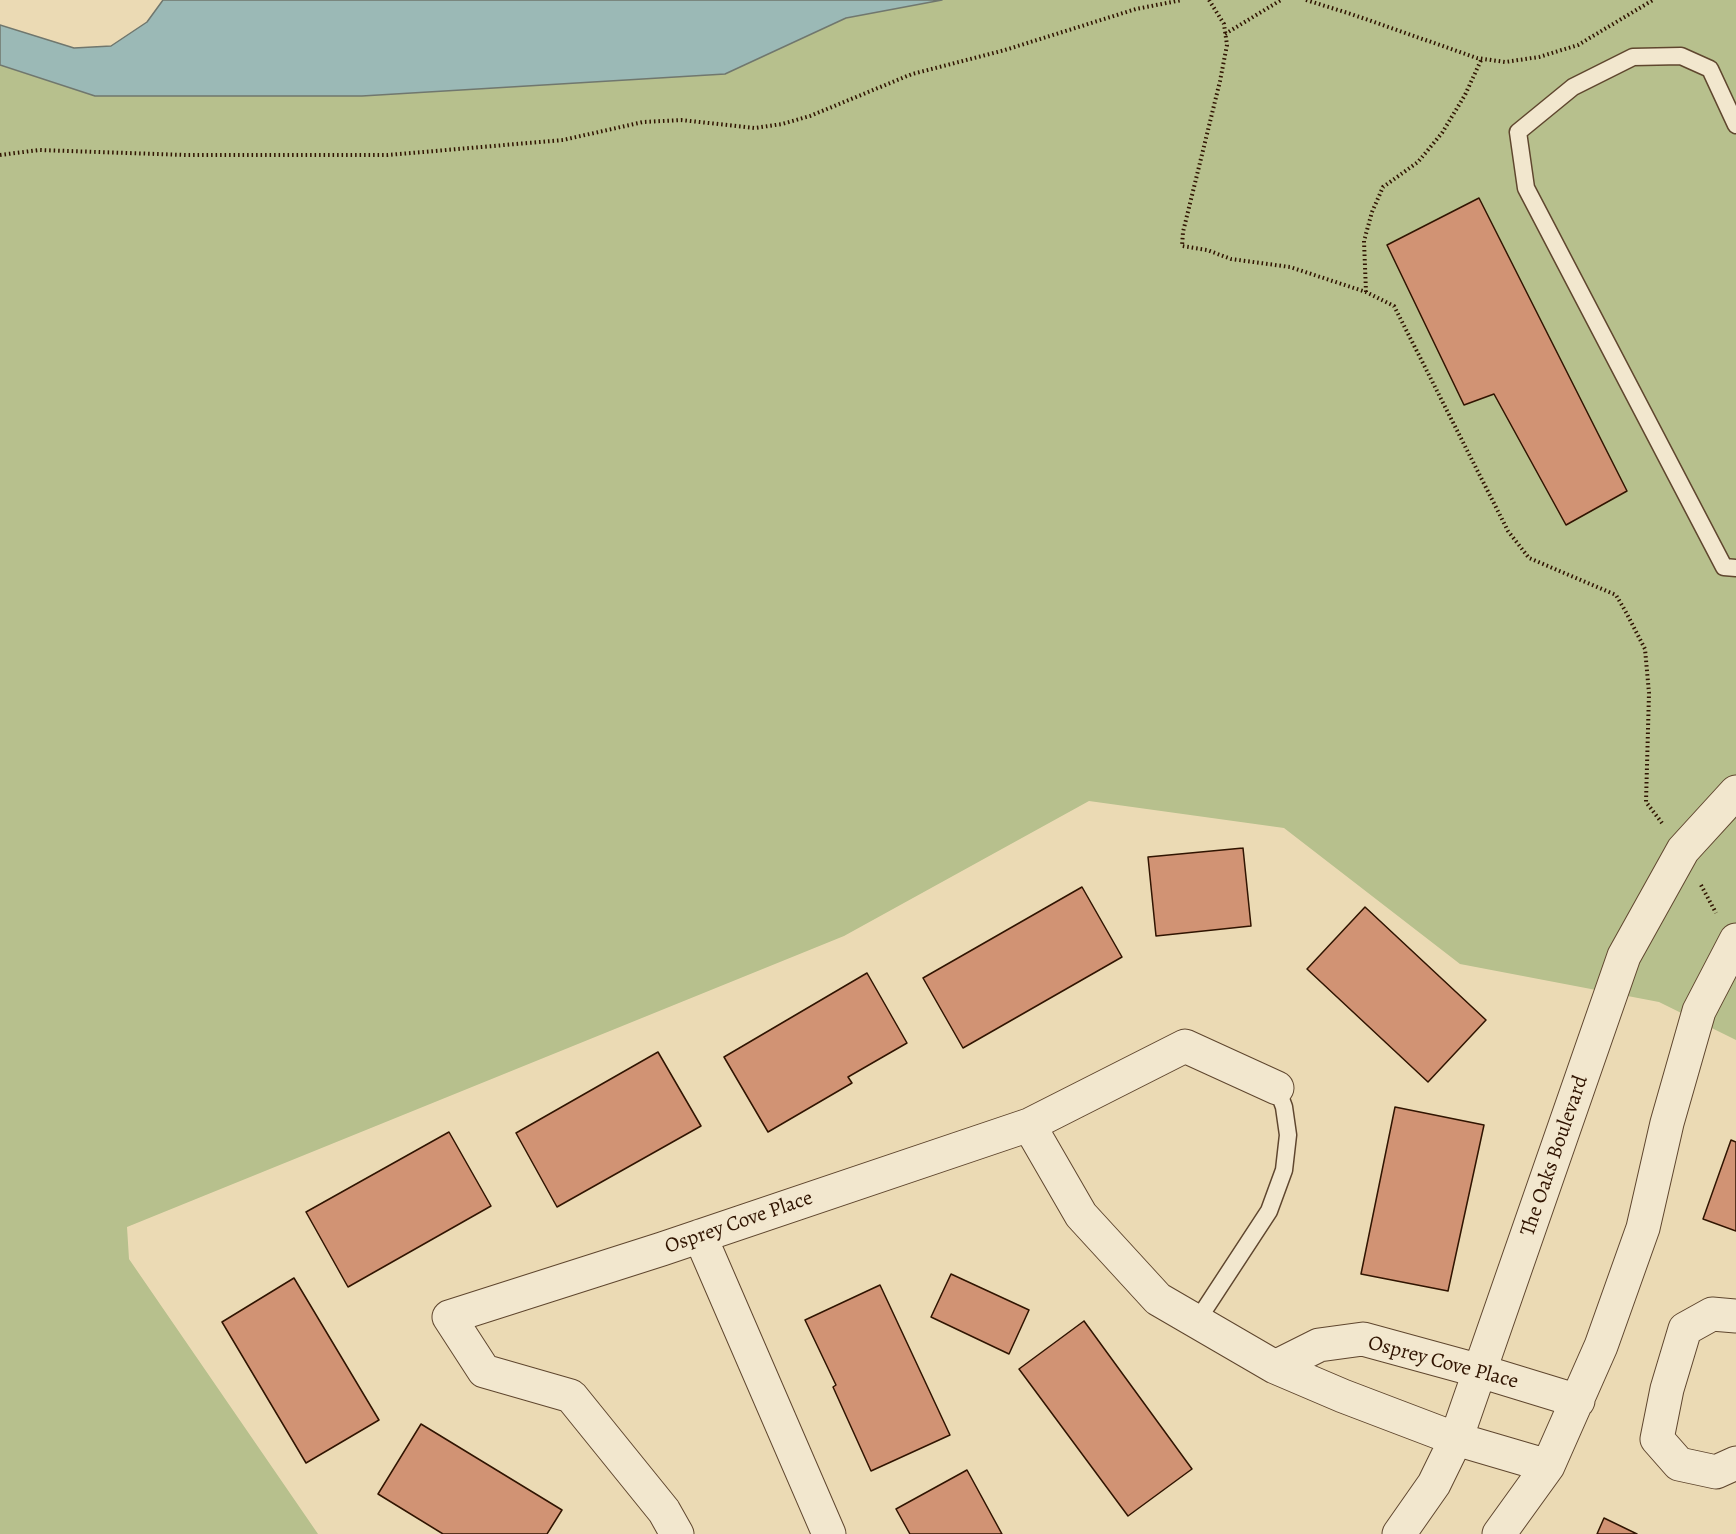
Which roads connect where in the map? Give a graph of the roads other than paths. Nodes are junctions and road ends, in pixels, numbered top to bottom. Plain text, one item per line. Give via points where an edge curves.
1 (1736, 125) edge
2 (1736, 568) edge
3 (1736, 792) edge
4 (1734, 942) edge
5 (1277, 1088) joint
6 (1029, 1125) junction
7 (700, 1236) junction
8 (1736, 1316) edge
9 (1197, 1321) junction
10 (1275, 1367) junction
11 (1480, 1371) junction
12 (1578, 1401) junction
13 (1456, 1439) junction
14 (1736, 1463) edge
15 (1548, 1466) junction
16 (677, 1534) edge
17 (829, 1534) edge
18 (1399, 1534) edge
19 (1499, 1534) edge

1 - 2 lane via 1710,69 1682,56 1634,57 1573,87 1518,132 1526,188 1724,567
3 - 11 street, The Oaks Boulevard via 1683,850 1623,956
4 - 12 street via 1699,1011 1667,1122 1643,1228
5 - 6 street, Osprey Cove Place via 1185,1046
5 - 9 lane via 1288,1135 1284,1170 1269,1211
6 - 7 street, Osprey Cove Place
6 - 9 street via 1081,1215 1158,1299
7 - 16 street, Osprey Cove Place via 449,1317 484,1371 571,1396 664,1510
7 - 17 street
8 - 14 street via 1712,1314 1685,1329 1657,1439 1679,1464 1716,1472
9 - 10 street
10 - 11 street, Osprey Cove Place via 1319,1345 1364,1339
10 - 13 street
11 - 12 street, Osprey Cove Place
11 - 13 street, The Oaks Boulevard
12 - 15 street
13 - 15 street
13 - 18 street, The Oaks Boulevard via 1434,1484
15 - 19 street

